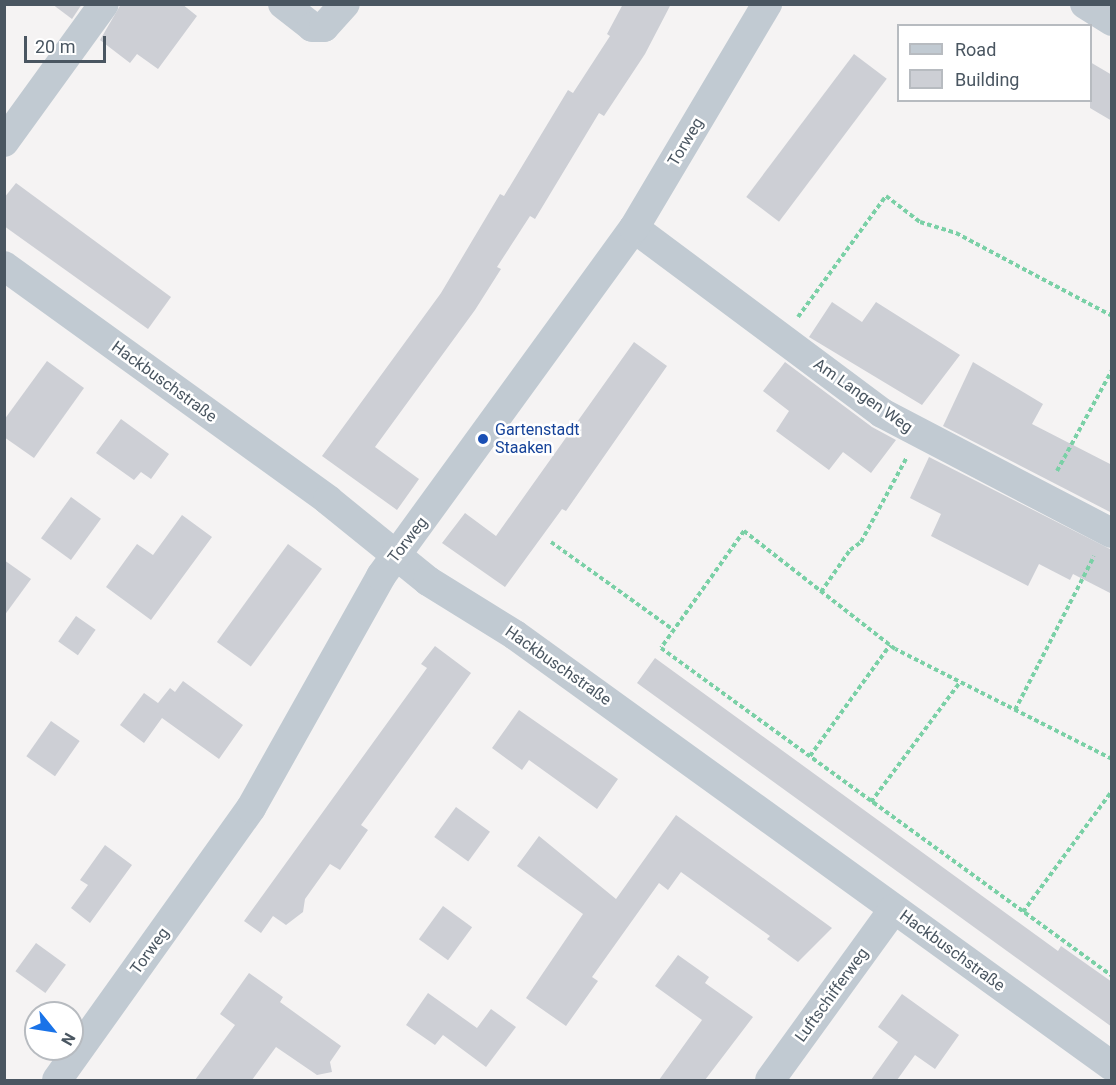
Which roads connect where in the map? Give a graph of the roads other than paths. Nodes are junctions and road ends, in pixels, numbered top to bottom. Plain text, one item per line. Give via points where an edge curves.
1 (104, 4) edge
2 (283, 4) edge
3 (345, 4) edge
4 (767, 4) edge
5 (1085, 4) edge
6 (1112, 21) edge
7 (4, 142) edge
8 (634, 228) junction
9 (4, 266) edge
10 (1109, 532) edge
11 (397, 555) junction
12 (894, 909) junction
13 (1112, 1066) edge
14 (57, 1080) edge
15 (770, 1080) edge

1 - 7 street
2 - 3 street via 312,27 324,27
4 - 8 street, Torweg
5 - 6 street
8 - 10 street, Am Langen Weg via 882,413
8 - 11 street, Torweg
9 - 11 street, Hackbuschstraße via 328,500
11 - 12 street, Hackbuschstraße via 428,581 515,635
11 - 14 street, Torweg via 357,613 251,808
12 - 13 street, Hackbuschstraße
12 - 15 street, Luftschifferweg

